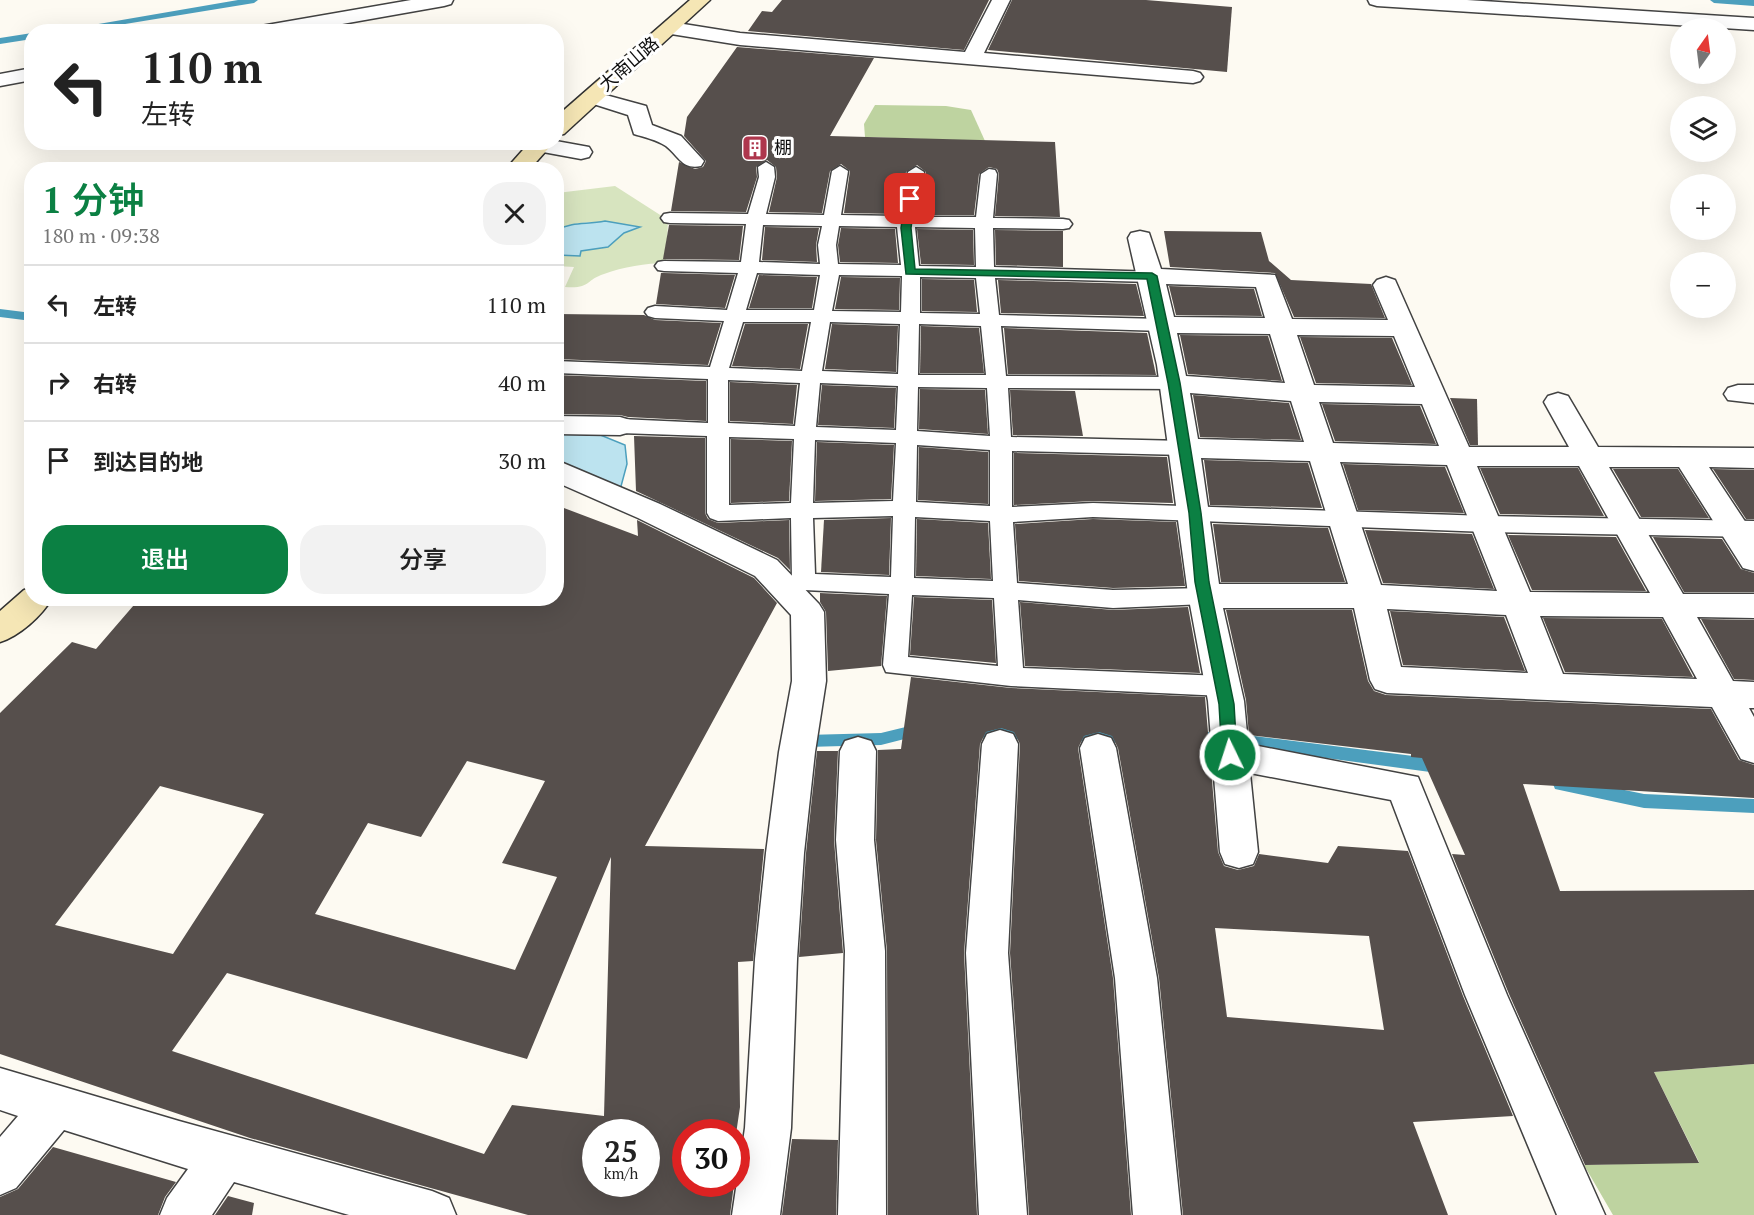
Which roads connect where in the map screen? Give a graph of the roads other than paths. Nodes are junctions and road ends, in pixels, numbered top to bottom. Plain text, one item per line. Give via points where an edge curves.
1 (444, 0) edge
2 (701, 0) edge
3 (1001, 0) edge
4 (1377, 0) edge
5 (307, 24) edge
6 (1754, 24) edge
7 (671, 28) junction
8 (972, 58) junction
9 (24, 76) edge
10 (1193, 77) dead end
11 (0, 80) edge
12 (591, 97) junction
13 (564, 122) edge
14 (564, 149) edge
15 (535, 150) edge
16 (581, 152) dead end
17 (693, 161) dead end
18 (524, 162) edge
19 (766, 167) dead end
20 (840, 171) dead end
21 (916, 172) dead end
22 (989, 174) dead end
23 (670, 218) dead end
24 (756, 219) junction
25 (831, 220) junction
26 (907, 221) junction
27 (984, 223) junction
28 (1063, 224) dead end
29 (1140, 238) dead end
30 (664, 266) dead end
31 (750, 268) junction
32 (830, 270) junction
33 (910, 272) junction
34 (985, 273) junction
35 (1152, 276) junction
36 (1386, 285) dead end
37 (655, 312) dead end
38 (736, 316) junction
39 (820, 316) junction
40 (910, 318) junction
41 (990, 321) junction
42 (1162, 325) junction
43 (1280, 327) junction
44 (1403, 328) junction
45 (564, 367) edge
46 (718, 372) junction
47 (811, 376) junction
48 (908, 381) junction
49 (997, 382) junction
50 (1174, 383) junction
51 (1304, 393) junction
52 (1434, 396) junction
53 (1558, 402) dead end
54 (564, 425) edge
55 (620, 426) joint
56 (717, 429) junction
57 (805, 434) junction
58 (905, 437) junction
59 (1001, 444) junction
60 (1184, 448) junction
61 (1322, 452) junction
62 (1458, 456) junction
63 (1687, 457) junction
64 (1590, 458) junction
65 (1754, 458) edge
66 (564, 474) edge
67 (903, 509) junction
68 (802, 511) junction
69 (1195, 513) junction
70 (1001, 515) junction
71 (1342, 519) junction
72 (1487, 524) junction
73 (1629, 526) junction
74 (1744, 528) edge
75 (1754, 560) edge
76 (902, 586) junction
77 (1005, 590) junction
78 (1205, 596) junction
79 (1368, 596) junction
80 (1519, 604) junction
81 (1674, 605) junction
82 (27, 606) edge
83 (1754, 606) edge
84 (0, 630) edge
85 (1011, 677) junction
86 (1550, 685) junction
87 (1223, 686) junction
88 (1739, 695) edge
89 (1000, 744) dead end
90 (1098, 748) dead end
91 (1754, 749) edge
92 (858, 751) dead end
93 (1230, 755) junction
94 (1239, 852) dead end
95 (0, 1089) edge
96 (56, 1106) junction
97 (225, 1156) junction
98 (0, 1172) edge
99 (184, 1215) edge
100 (432, 1215) edge
101 (756, 1215) edge
102 (862, 1215) edge
103 (1003, 1215) edge
104 (1157, 1215) edge
105 (1581, 1215) edge

1 - 5 street
2 - 7 main road, 大南山路
3 - 8 street
4 - 6 street
7 - 8 street via 740,39
7 - 12 main road, 大南山路
8 - 10 street
9 - 11 street
12 - 13 main road, 大南山路
12 - 17 street via 638,111 642,129 674,141
14 - 16 street
15 - 18 main road
19 - 24 lane
20 - 25 lane
21 - 26 lane
22 - 27 lane
23 - 24 lane
24 - 25 lane
24 - 31 lane
25 - 26 lane
25 - 32 lane via 827,245
26 - 27 lane
26 - 33 lane
27 - 28 lane
27 - 34 lane
29 - 35 street
30 - 31 lane
31 - 32 lane
31 - 38 lane
32 - 33 lane
32 - 39 lane
33 - 34 lane
33 - 40 lane
34 - 35 lane
34 - 41 lane
35 - 42 street
35 - 43 street via 1266,280
36 - 44 street
37 - 38 lane
38 - 39 lane
38 - 46 lane
39 - 40 lane
39 - 47 lane
40 - 41 lane
40 - 48 lane
41 - 42 lane
41 - 49 lane
42 - 43 street
42 - 50 street
43 - 44 street
43 - 51 street
44 - 52 street
45 - 46 lane
46 - 47 lane
46 - 56 lane
47 - 48 lane
47 - 57 lane
48 - 49 lane
48 - 58 lane
49 - 50 lane
49 - 59 lane
50 - 51 street
50 - 60 street
51 - 52 street
51 - 61 street
52 - 62 street
53 - 64 street
54 - 55 street
55 - 56 lane
56 - 57 lane
56 - 68 lane via 718,513
57 - 58 lane
57 - 68 lane
58 - 59 lane
58 - 67 lane
59 - 60 lane
59 - 70 lane
60 - 61 street
60 - 69 street
61 - 62 street
61 - 71 street
62 - 64 street
62 - 72 street
63 - 64 street
63 - 65 street
63 - 74 street
64 - 73 street
66 - 101 street via 766,568 807,612 809,681 785,854 768,1128
67 - 68 lane
67 - 70 lane
67 - 76 lane
68 - 76 lane via 804,582
69 - 70 lane via 1093,510
69 - 71 lane
69 - 78 street
70 - 77 lane
71 - 72 lane
71 - 79 street
72 - 73 lane
72 - 80 street
73 - 74 lane
73 - 81 street
74 - 75 street
76 - 77 lane
76 - 85 lane via 895,665
77 - 78 lane via 1113,599
77 - 85 lane
78 - 79 street
78 - 87 street
79 - 80 street
79 - 86 street via 1387,680
80 - 81 street
80 - 86 street
81 - 83 street
81 - 88 street
82 - 84 main road
85 - 87 lane
86 - 88 street
87 - 93 street
88 - 91 street
89 - 103 street via 987,953
90 - 104 street via 1136,978
92 - 102 street via 855,840 865,951
93 - 94 street
93 - 105 street via 1405,789 1486,995
95 - 96 street
96 - 97 street
96 - 98 street
97 - 99 street
97 - 100 street

